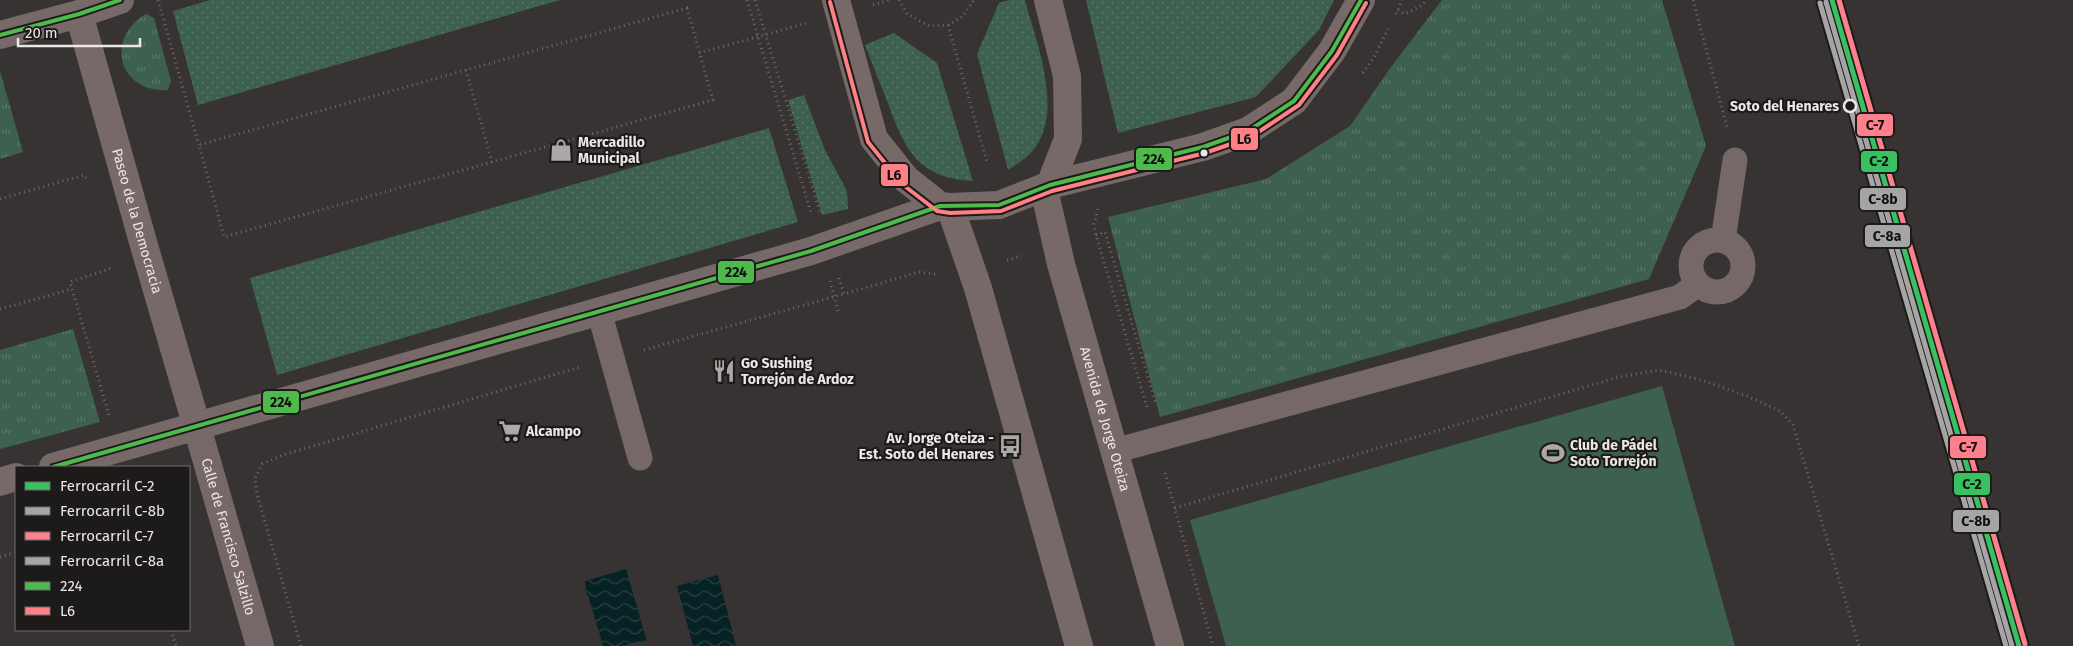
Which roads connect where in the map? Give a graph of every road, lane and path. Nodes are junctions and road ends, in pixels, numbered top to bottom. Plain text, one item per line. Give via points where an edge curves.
1 (120, 0) edge
2 (158, 0) edge
3 (748, 0) edge
4 (890, 0) edge
5 (899, 0) edge
6 (974, 0) edge
7 (1048, 0) edge
8 (1361, 0) edge
9 (1402, 0) edge
10 (1426, 0) edge
11 (1693, 0) edge
12 (77, 7) edge
13 (838, 7) edge
14 (1398, 10) junction
15 (1394, 18) dead end
16 (948, 24) junction
17 (1390, 26) dead end
18 (0, 36) edge
19 (758, 37) junction
20 (699, 53) junction
21 (466, 70) junction
22 (1358, 79) dead end
23 (199, 145) junction
24 (1735, 160) joint
25 (492, 162) junction
26 (987, 162) dead end
27 (87, 183) dead end
28 (1047, 187) junction
29 (0, 199) edge
30 (1104, 204) dead end
31 (945, 207) junction
32 (1723, 240) junction
33 (821, 247) junction
34 (110, 261) dead end
35 (1698, 284) junction
36 (72, 289) junction
37 (844, 294) dead end
38 (835, 297) junction
39 (0, 309) edge
40 (599, 311) junction
41 (839, 314) dead end
42 (612, 359) junction
43 (197, 427) junction
44 (1156, 440) junction
45 (119, 449) junction
46 (1114, 451) junction
47 (640, 458) dead end
48 (57, 466) edge
49 (15, 477) edge
50 (0, 482) edge
51 (1175, 508) junction
52 (15, 552) edge
53 (0, 557) edge
54 (171, 631) edge
55 (176, 646) edge
56 (260, 646) edge
57 (301, 646) edge
58 (1079, 646) edge
59 (1170, 646) edge
60 (1213, 646) edge
61 (1859, 646) edge

1 - 12 street
2 - 23 path
3 - 19 path
4 - 13 path
5 - 16 path via 907,14 929,26
6 - 16 path via 962,17
7 - 28 street via 1066,76 1068,139
8 - 28 street via 1332,51 1294,101 1248,130 1203,147
9 - 14 path
10 - 14 path via 1405,14
11 - 24 path
12 - 18 street
12 - 43 street, Paseo de la Democracia
13 - 19 path
13 - 31 street via 874,139 906,179
14 - 15 path
16 - 26 path
17 - 22 path
19 - 20 path
19 - 33 path
20 - 21 path via 687,8
20 - 25 path via 713,100
21 - 23 path
21 - 25 path
23 - 25 path via 224,237
24 - 32 lane
27 - 29 path via 84,175
28 - 31 street via 999,205
28 - 46 street, Avenida de Jorge Oteiza via 1061,264
30 - 44 path via 1099,207 1094,224 1096,235
31 - 33 street
31 - 58 street via 978,288
32 - 35 lane via 1702,244 1694,252 1692,274
32 - 35 lane via 1734,245 1742,255 1744,267 1740,279 1732,289 1721,293 1708,291
33 - 38 path
33 - 40 street
34 - 36 path via 112,270 70,282
35 - 44 lane via 1680,297
36 - 39 path
36 - 45 path
37 - 38 path
38 - 41 path
38 - 42 path
40 - 42 lane
40 - 43 street
42 - 47 lane
42 - 57 path via 286,454 262,464 256,478 257,494
43 - 45 street
43 - 56 street, Calle de Francisco Salzillo
44 - 46 lane
44 - 51 path
45 - 48 street
46 - 59 street, Avenida de Jorge Oteiza
49 - 50 street
51 - 60 path
51 - 61 path via 1619,377 1659,370 1747,396 1780,411 1793,425
52 - 53 path
54 - 55 path

